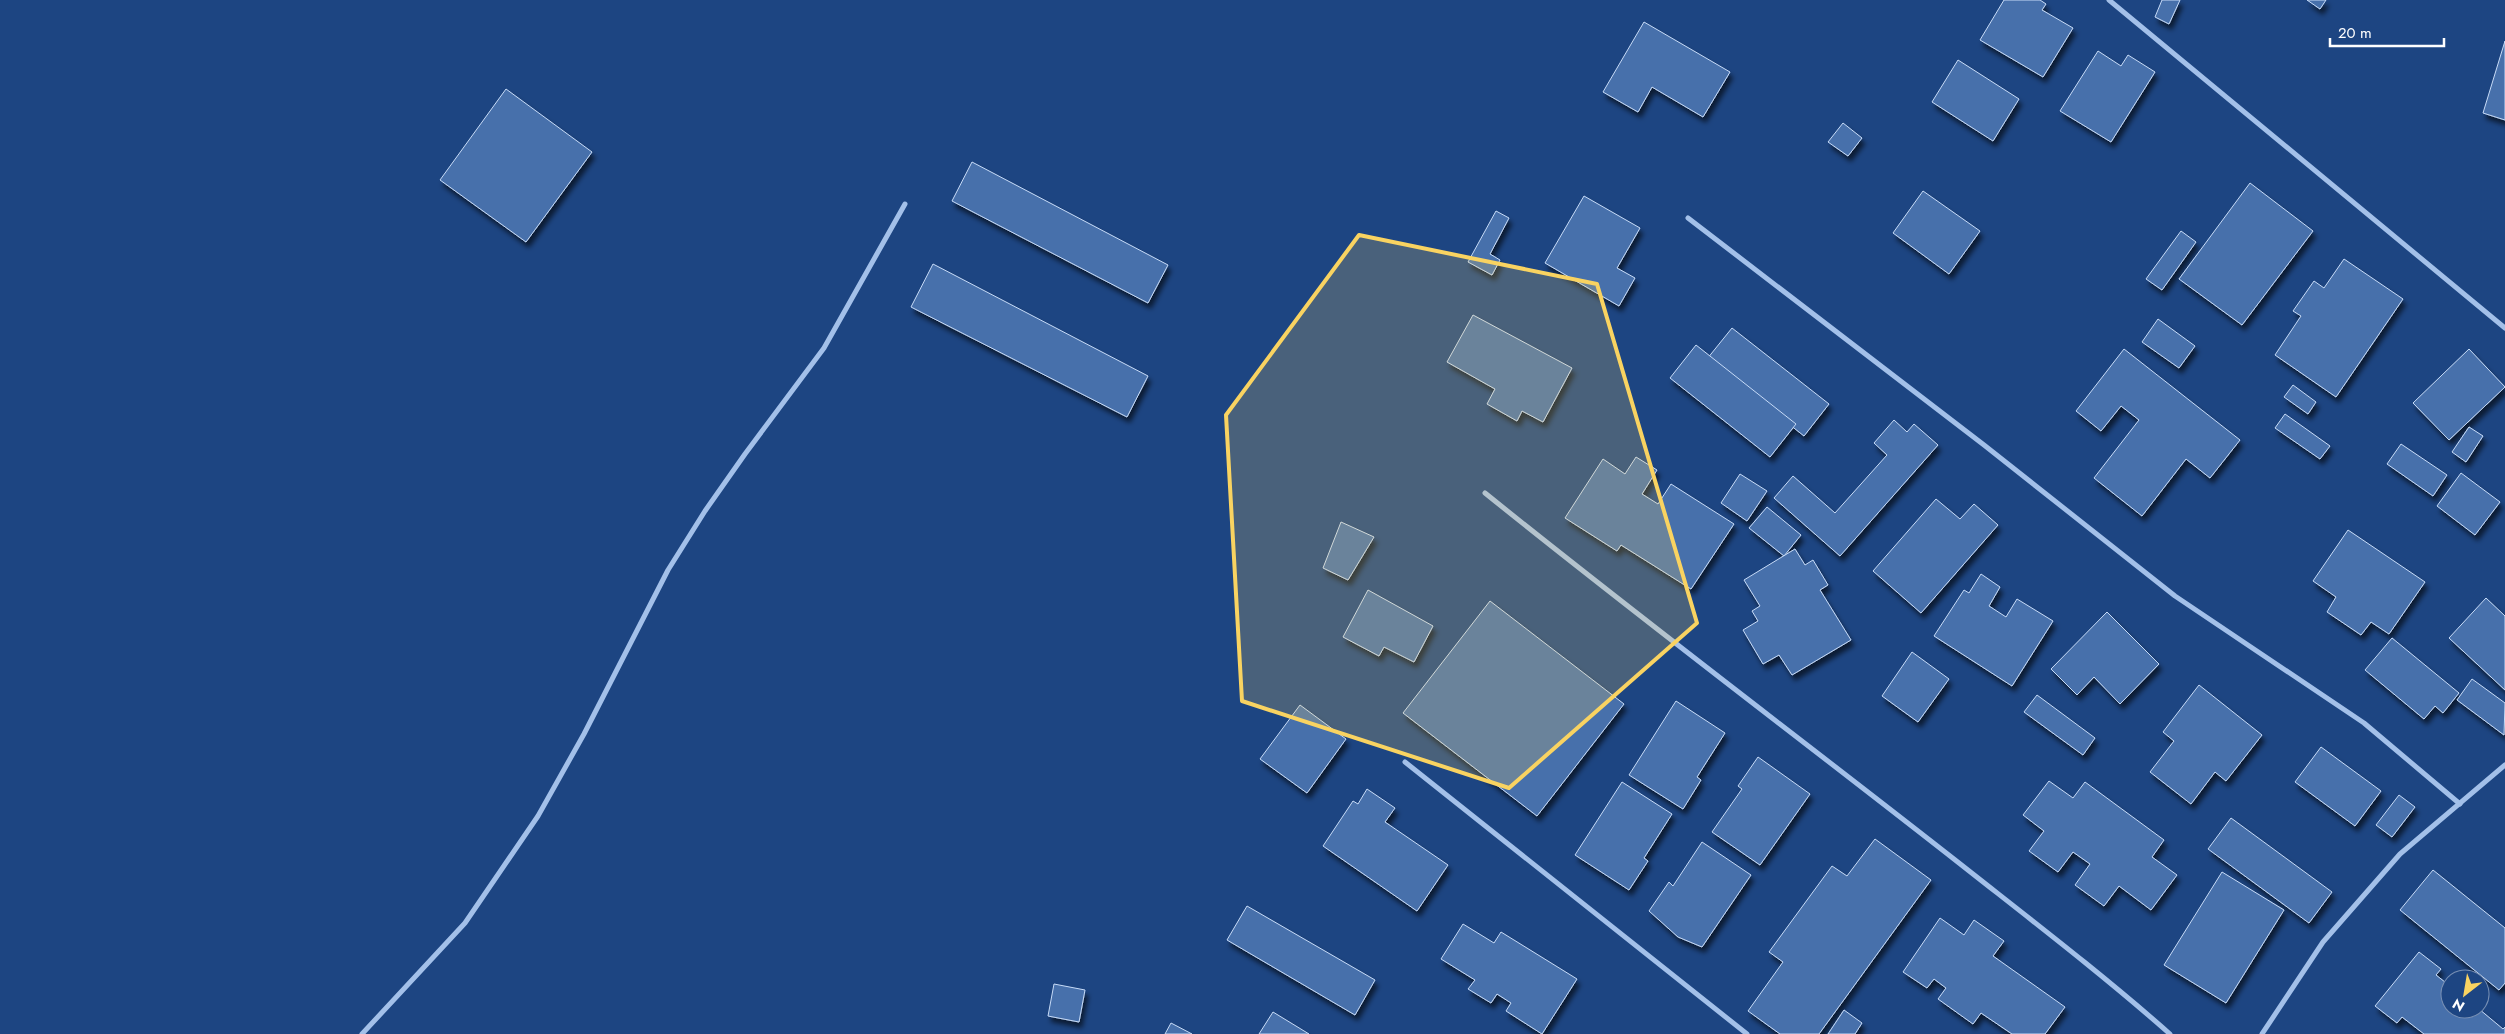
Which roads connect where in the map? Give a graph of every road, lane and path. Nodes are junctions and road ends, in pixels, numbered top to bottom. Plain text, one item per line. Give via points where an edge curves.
1 (2109, 0) edge
2 (905, 204) dead end
3 (1688, 218) dead end
4 (2505, 328) edge
5 (1484, 493) dead end
6 (1405, 762) dead end
7 (2505, 765) edge
8 (2460, 804) junction
9 (362, 1034) edge
10 (1747, 1034) edge
11 (2170, 1034) edge
12 (2262, 1034) edge

1 - 4 street
2 - 9 street via 824,348 740,461 668,570 538,816 465,923
3 - 8 street via 2175,596 2364,723
5 - 11 street via 2092,967
6 - 10 street
7 - 8 street
8 - 12 street via 2400,854 2323,942

